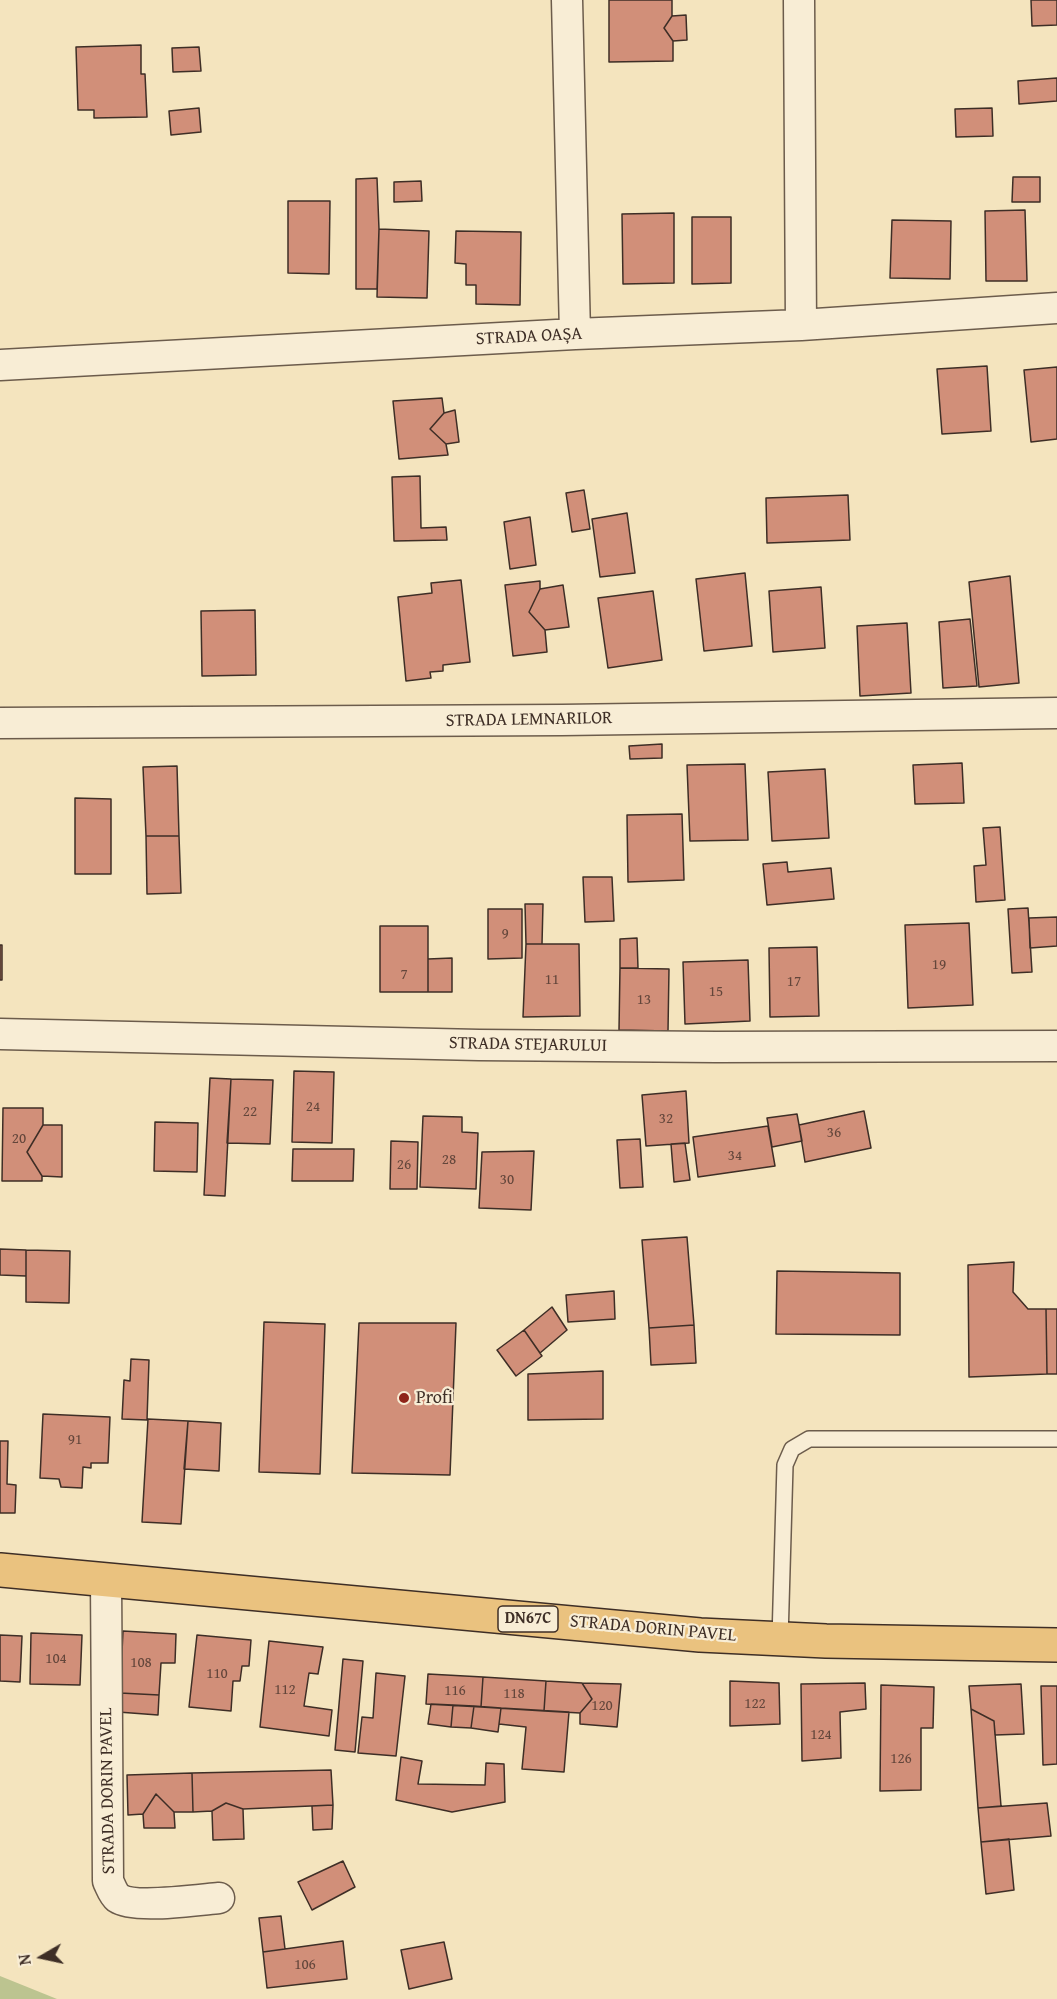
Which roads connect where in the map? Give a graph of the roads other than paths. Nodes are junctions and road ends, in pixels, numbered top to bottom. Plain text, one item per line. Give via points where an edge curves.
1 (567, 0) edge
2 (798, 0) edge
3 (1057, 308) edge
4 (801, 324) junction
5 (575, 334) junction
6 (0, 365) edge
7 (1057, 713) edge
8 (0, 723) edge
9 (0, 1034) edge
10 (1057, 1046) edge
11 (1057, 1439) edge
12 (0, 1570) edge
13 (106, 1580) junction
14 (780, 1639) junction
15 (1057, 1645) edge
16 (219, 1898) dead end

1 - 5 street
2 - 4 street
3 - 4 street, STRADA OAȘA
4 - 5 street, STRADA OAȘA
5 - 6 street, STRADA OAȘA
7 - 8 street, STRADA LEMNARILOR
9 - 10 street, STRADA STEJARULUI via 491,1045
11 - 14 lane via 809,1439 792,1449 785,1465
12 - 13 main road, STRADA DORIN PAVEL / DN67C
13 - 14 main road, STRADA DORIN PAVEL / DN67C
13 - 16 street, STRADA DORIN PAVEL via 108,1881 116,1896 124,1901
14 - 15 main road, STRADA DORIN PAVEL / DN67C

